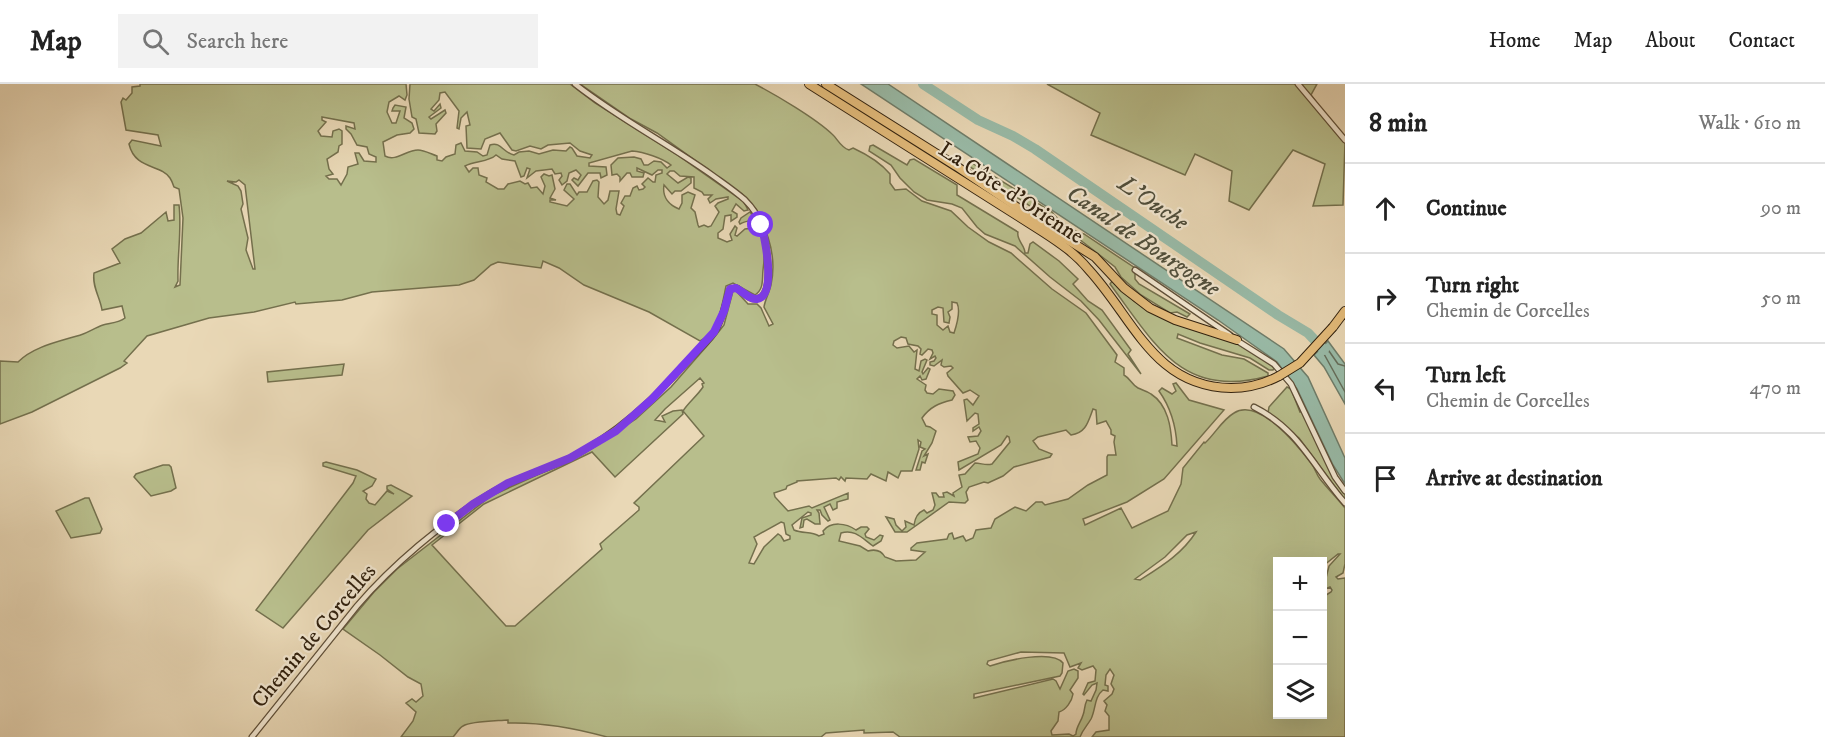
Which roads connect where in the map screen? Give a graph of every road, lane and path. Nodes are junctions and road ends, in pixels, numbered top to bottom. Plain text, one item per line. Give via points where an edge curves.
1 (574, 84) edge
2 (809, 84) edge
3 (826, 84) edge
4 (833, 84) edge
5 (1298, 84) edge
6 (867, 110) junction
7 (1345, 140) edge
8 (1033, 218) junction
9 (1135, 270) dead end
10 (1345, 311) edge
11 (1345, 316) edge
12 (1333, 327) junction
13 (1237, 340) junction
14 (1230, 388) junction
15 (1254, 407) dead end
16 (1345, 491) edge
17 (1345, 503) edge
18 (252, 737) edge

1 - 18 street, Chemin de Corcelles via 745,200 765,236 766,291 759,299 730,289 714,332 652,399 616,431 570,458 489,494 403,560 365,597
2 - 14 highway, La Côte-d'Orienne via 1071,251 1169,369 1201,385
3 - 6 highway, La Côte-d'Orienne
4 - 6 highway
5 - 7 street
6 - 8 highway, La Côte-d'Orienne
8 - 13 highway via 1087,251 1150,308
8 - 14 highway, La Côte-d'Orienne via 1090,263 1150,342 1172,364 1199,380
9 - 13 street
10 - 12 highway, La Côte-d'Orienne
11 - 12 highway, La Côte-d'Orienne
12 - 14 highway, La Côte-d'Orienne, bridge via 1300,363 1280,376 1254,386
13 - 16 street via 1274,364 1291,384
15 - 17 street via 1297,439

